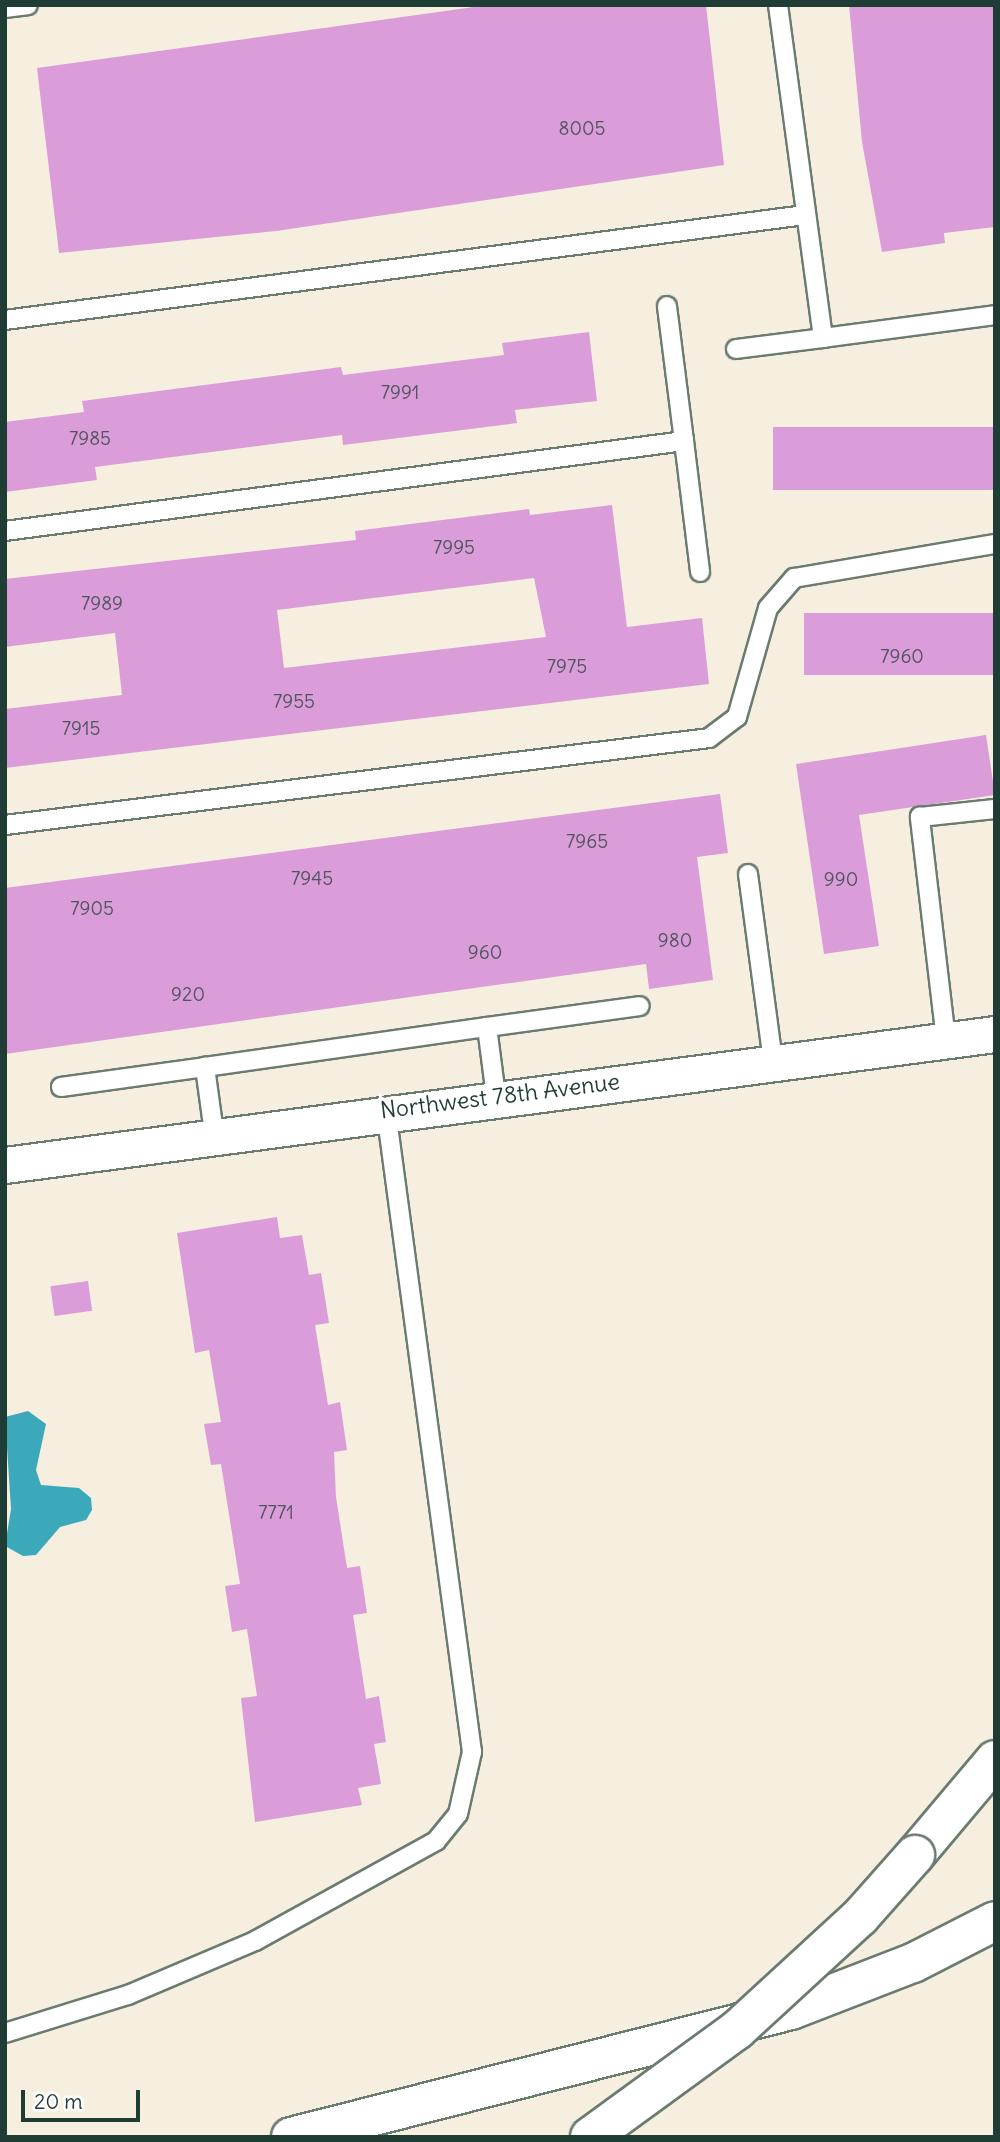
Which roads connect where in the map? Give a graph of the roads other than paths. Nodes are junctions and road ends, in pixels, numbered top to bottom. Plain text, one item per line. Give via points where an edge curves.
1 (28, 5) edge
2 (778, 5) edge
3 (5, 8) edge
4 (805, 215) junction
5 (667, 306) dead end
6 (995, 315) edge
7 (5, 320) edge
8 (823, 338) junction
9 (736, 349) dead end
10 (684, 441) junction
11 (5, 531) edge
12 (995, 544) edge
13 (700, 572) dead end
14 (995, 809) edge
15 (5, 825) edge
16 (748, 874) dead end
17 (640, 1006) dead end
18 (487, 1027) junction
19 (995, 1034) edge
20 (946, 1040) junction
21 (773, 1062) junction
22 (205, 1067) junction
23 (61, 1087) dead end
24 (496, 1096) junction
25 (386, 1111) junction
26 (214, 1133) junction
27 (5, 1165) edge
28 (995, 1760) edge
29 (995, 1921) edge
30 (5, 2033) edge
31 (291, 2137) edge
32 (590, 2137) edge

1 - 3 lane
2 - 4 lane
4 - 7 lane
4 - 8 lane
5 - 10 lane
6 - 8 lane
8 - 9 lane
10 - 11 lane
10 - 13 lane
12 - 15 lane via 793,578 768,608 737,717 709,738
14 - 20 lane via 920,817
16 - 21 lane
17 - 18 lane
18 - 22 lane
18 - 24 lane
19 - 20 street, Northwest 78th Avenue
20 - 21 street, Northwest 78th Avenue
21 - 24 street, Northwest 78th Avenue
22 - 23 lane
22 - 26 lane
24 - 25 street, Northwest 78th Avenue
25 - 26 street, Northwest 78th Avenue
25 - 30 lane via 472,1752 458,1814 436,1841 255,1941 117,1999
26 - 27 street, Northwest 78th Avenue
28 - 32 highway, bridge via 860,1917 737,2031
29 - 31 highway via 913,1964 791,2010

